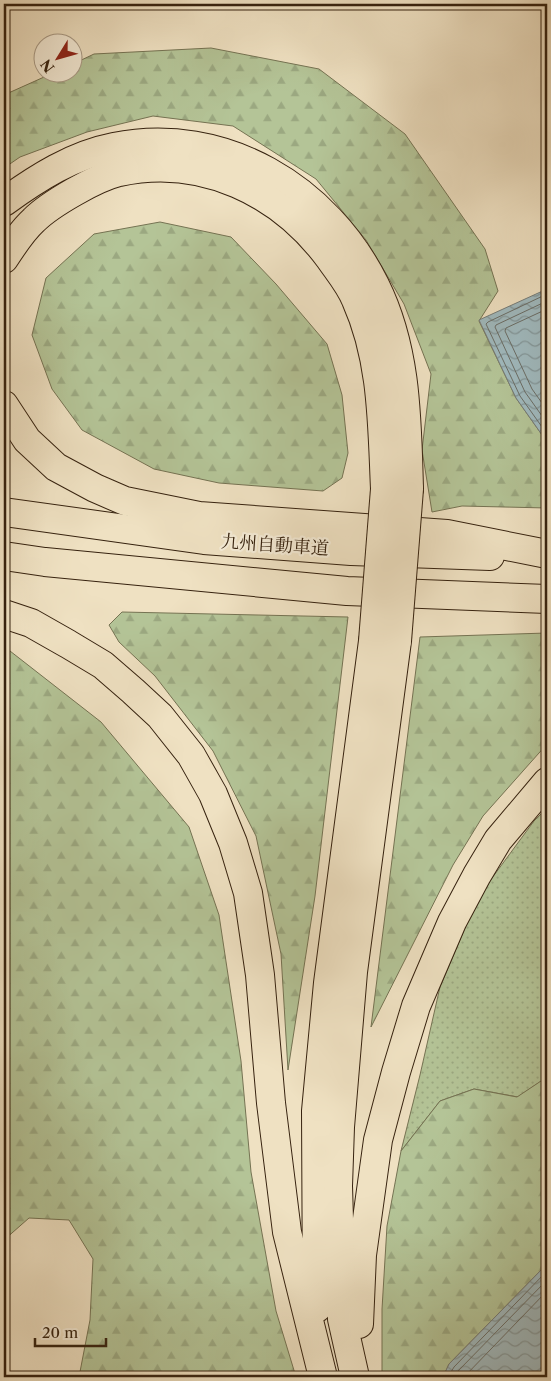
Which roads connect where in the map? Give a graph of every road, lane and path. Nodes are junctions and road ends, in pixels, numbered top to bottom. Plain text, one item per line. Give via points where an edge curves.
1 (4, 202) edge
2 (4, 259) edge
3 (4, 405) edge
4 (397, 489) junction
5 (4, 512) edge
6 (547, 554) edge
7 (4, 556) edge
8 (547, 558) edge
9 (547, 599) edge
10 (4, 614) edge
11 (385, 641) junction
12 (547, 782) edge
13 (320, 1366) edge
14 (357, 1377) edge

1 - 4 highway via 54,169 114,147 144,144 188,145 225,152 282,179 334,223 357,252 376,286 403,372 407,421
2 - 4 highway via 34,219 68,195 118,172 156,167 192,170 227,179 276,204 302,224 340,272 356,299 371,339
3 - 6 highway via 27,440 56,467 126,501 199,516 447,534
4 - 11 highway, bridge
5 - 8 highway, 九州自動車道 via 204,540 351,551
7 - 9 highway via 347,590
10 - 13 highway via 31,623 68,644 103,665 134,691 160,716 191,755 213,794 233,843 248,893 260,975 287,1232
11 - 13 highway via 328,983 316,1112
11 - 14 highway via 340,1127 338,1186 342,1319
12 - 14 highway via 498,840 477,875 452,922 407,1034 377,1150 362,1255

